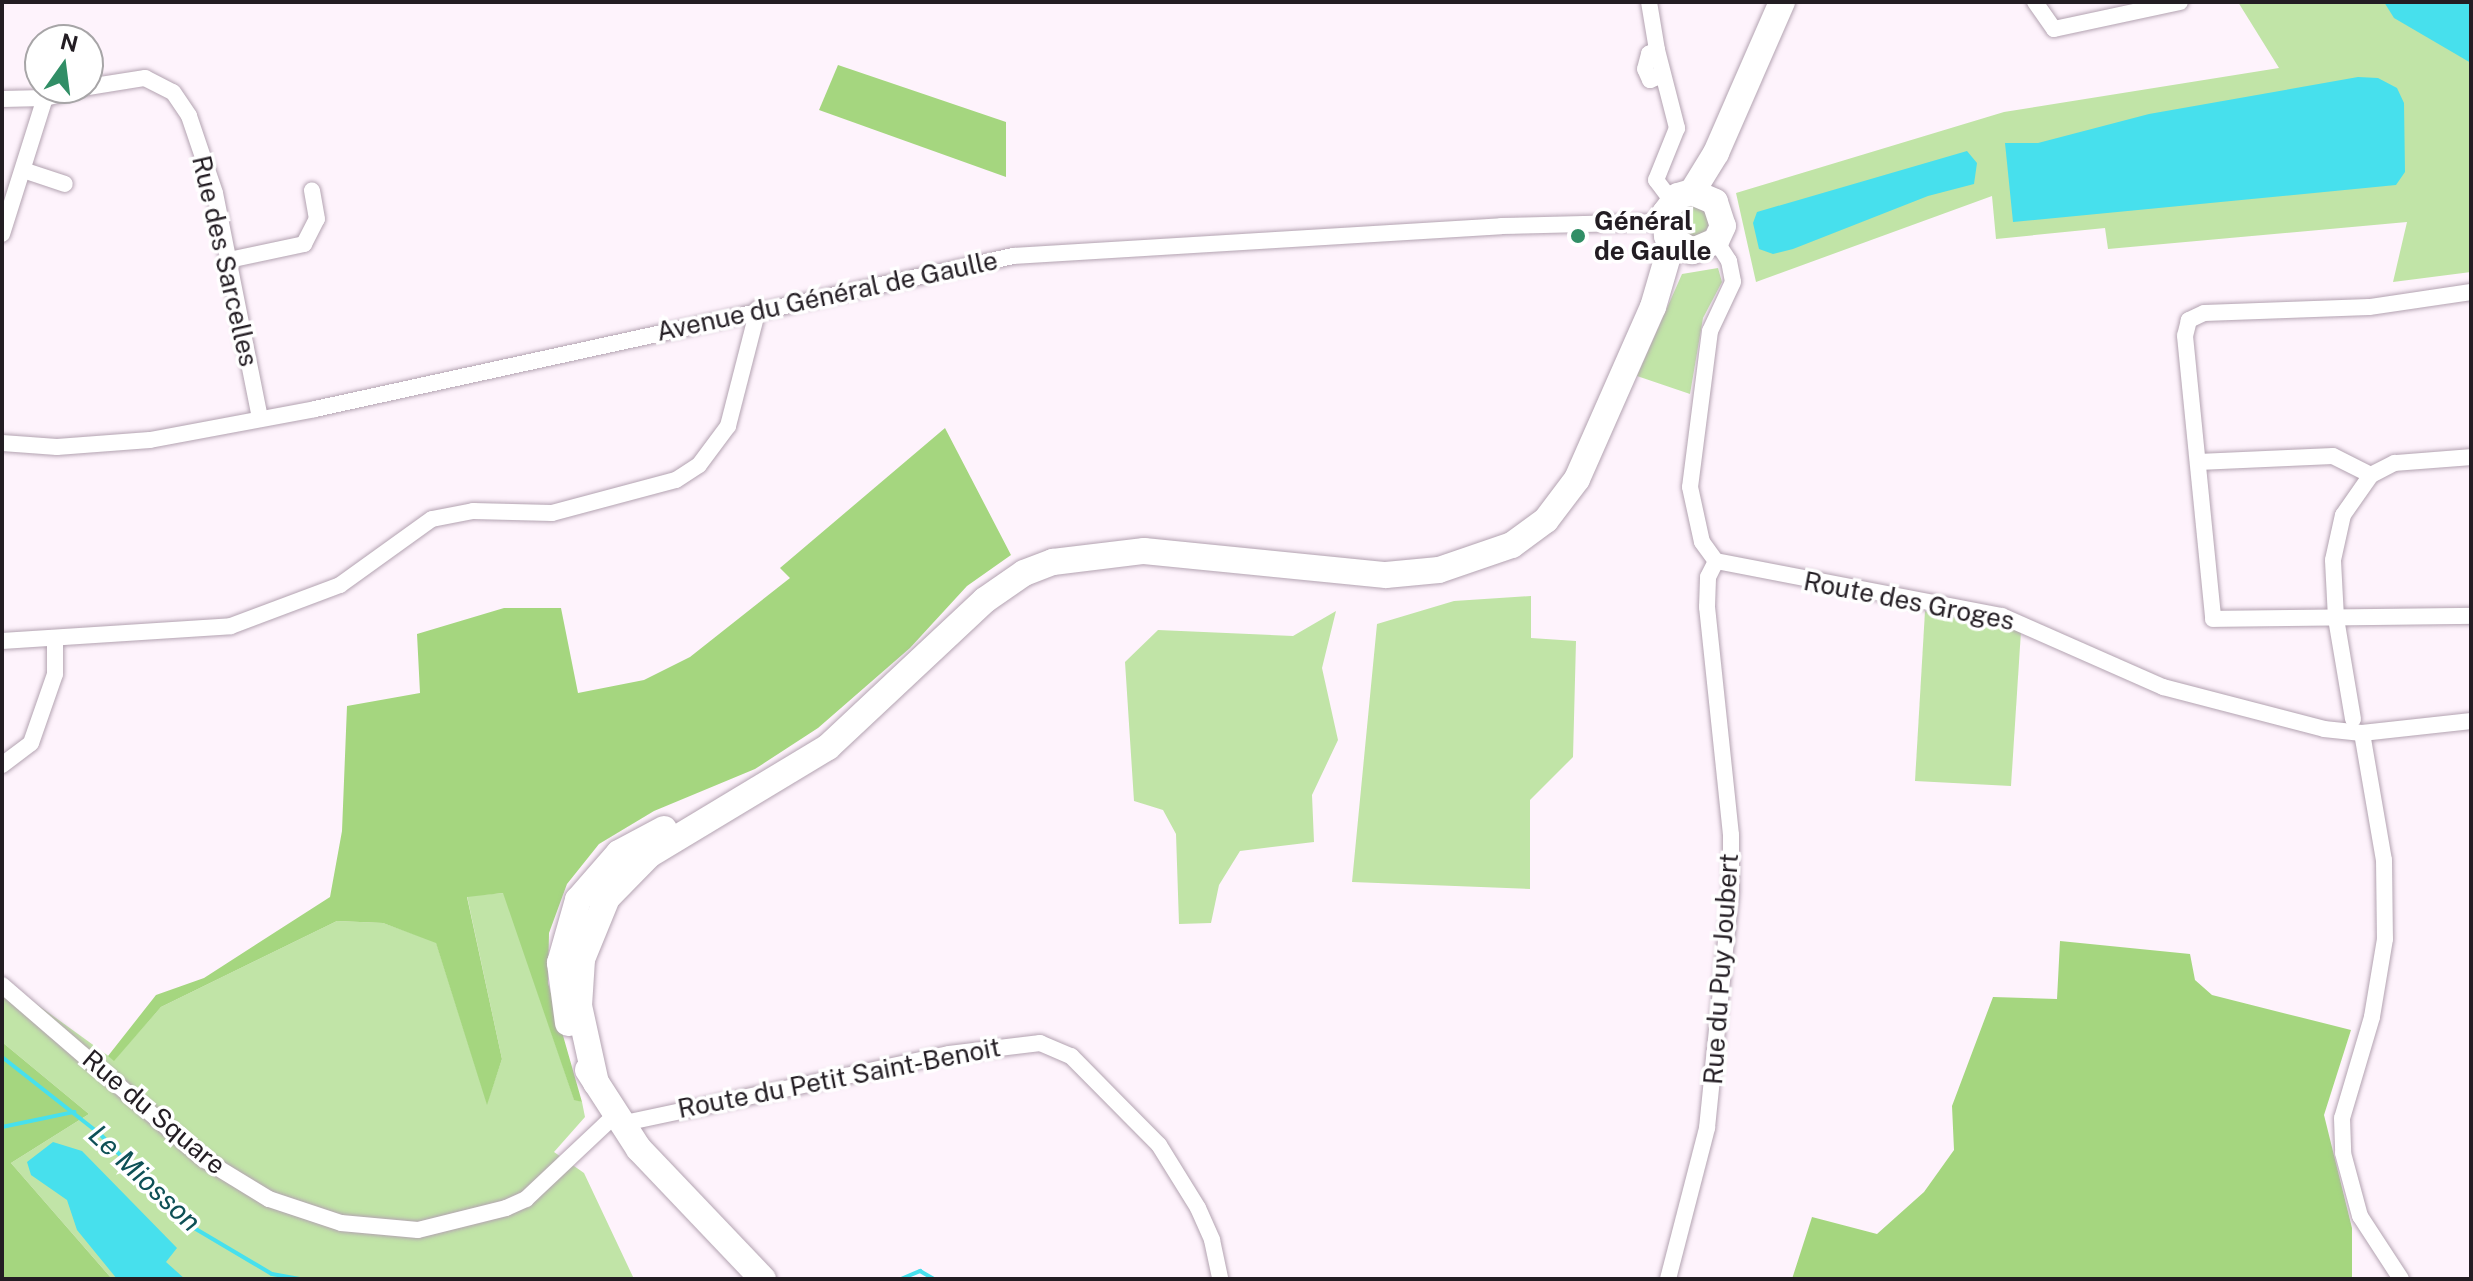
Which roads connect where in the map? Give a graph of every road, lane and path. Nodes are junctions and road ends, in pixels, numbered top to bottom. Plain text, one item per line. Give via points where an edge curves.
1 (1649, 2) edge
2 (1782, 2) edge
3 (2035, 2) edge
4 (2180, 2) edge
5 (104, 85) edge
6 (24, 98) edge
7 (2, 99) edge
8 (43, 104) edge
9 (23, 170) junction
10 (65, 184) dead end
11 (312, 190) dead end
12 (1689, 222) junction
13 (2, 234) edge
14 (229, 260) junction
15 (2471, 292) edge
16 (758, 309) junction
17 (260, 419) junction
18 (2, 443) edge
19 (2471, 457) edge
20 (2198, 462) junction
21 (2371, 475) junction
22 (1716, 561) junction
23 (2471, 616) edge
24 (2336, 618) junction
25 (55, 640) junction
26 (2, 641) edge
27 (2471, 721) edge
28 (2357, 726) junction
29 (2, 765) edge
30 (2, 985) edge
31 (617, 1120) junction
32 (763, 1279) edge
33 (1220, 1279) edge
34 (1668, 1279) edge
35 (2401, 1279) edge

1 - 12 street via 1677,128 1656,180
2 - 12 main road
3 - 4 street via 2054,29
5 - 14 street, Rue des Sarcelles via 145,78 173,92 183,105 215,193
6 - 7 street
8 - 9 street
9 - 10 street
9 - 13 street
11 - 14 street via 317,219 304,244
12 - 16 street, Avenue du Général de Gaulle via 1064,250 949,267
12 - 22 street via 1729,261 1733,282 1710,331 1690,487 1698,531
12 - 31 main road via 1577,479 1546,520 1512,545 1439,570 1386,575 1144,551 1053,562 1004,586 828,747 739,802 638,841 604,865 578,900 563,941 560,985 571,1033
14 - 17 street, Rue des Sarcelles
15 - 20 street via 2369,307 2195,315 2185,336
16 - 17 street, Avenue du Général de Gaulle
16 - 25 street via 728,426 699,465 676,480 552,513 473,511 432,519 340,585 231,626
17 - 18 street, Avenue du Général de Gaulle via 106,446
19 - 21 street via 2395,463
20 - 21 street via 2333,456
20 - 24 street via 2213,619
21 - 24 street via 2350,503 2336,537
22 - 28 street, Route des Groges via 2002,616 2163,687 2324,729
22 - 34 street, Rue du Puy Joubert via 1708,577 1707,607 1731,835 1731,891 1707,1128
23 - 24 street
24 - 28 street
25 - 26 street
25 - 29 street via 55,674 31,743
27 - 28 street, Route des Groges
28 - 35 street via 2384,860 2385,939 2372,1017 2342,1118 2343,1153 2360,1216
30 - 31 street, Rue du Square via 205,1160 269,1199 341,1223 418,1230 506,1208 526,1199
31 - 32 main road
31 - 33 street, Route du Petit Saint-Benoit via 949,1054 1040,1043 1071,1056 1159,1145 1198,1208

